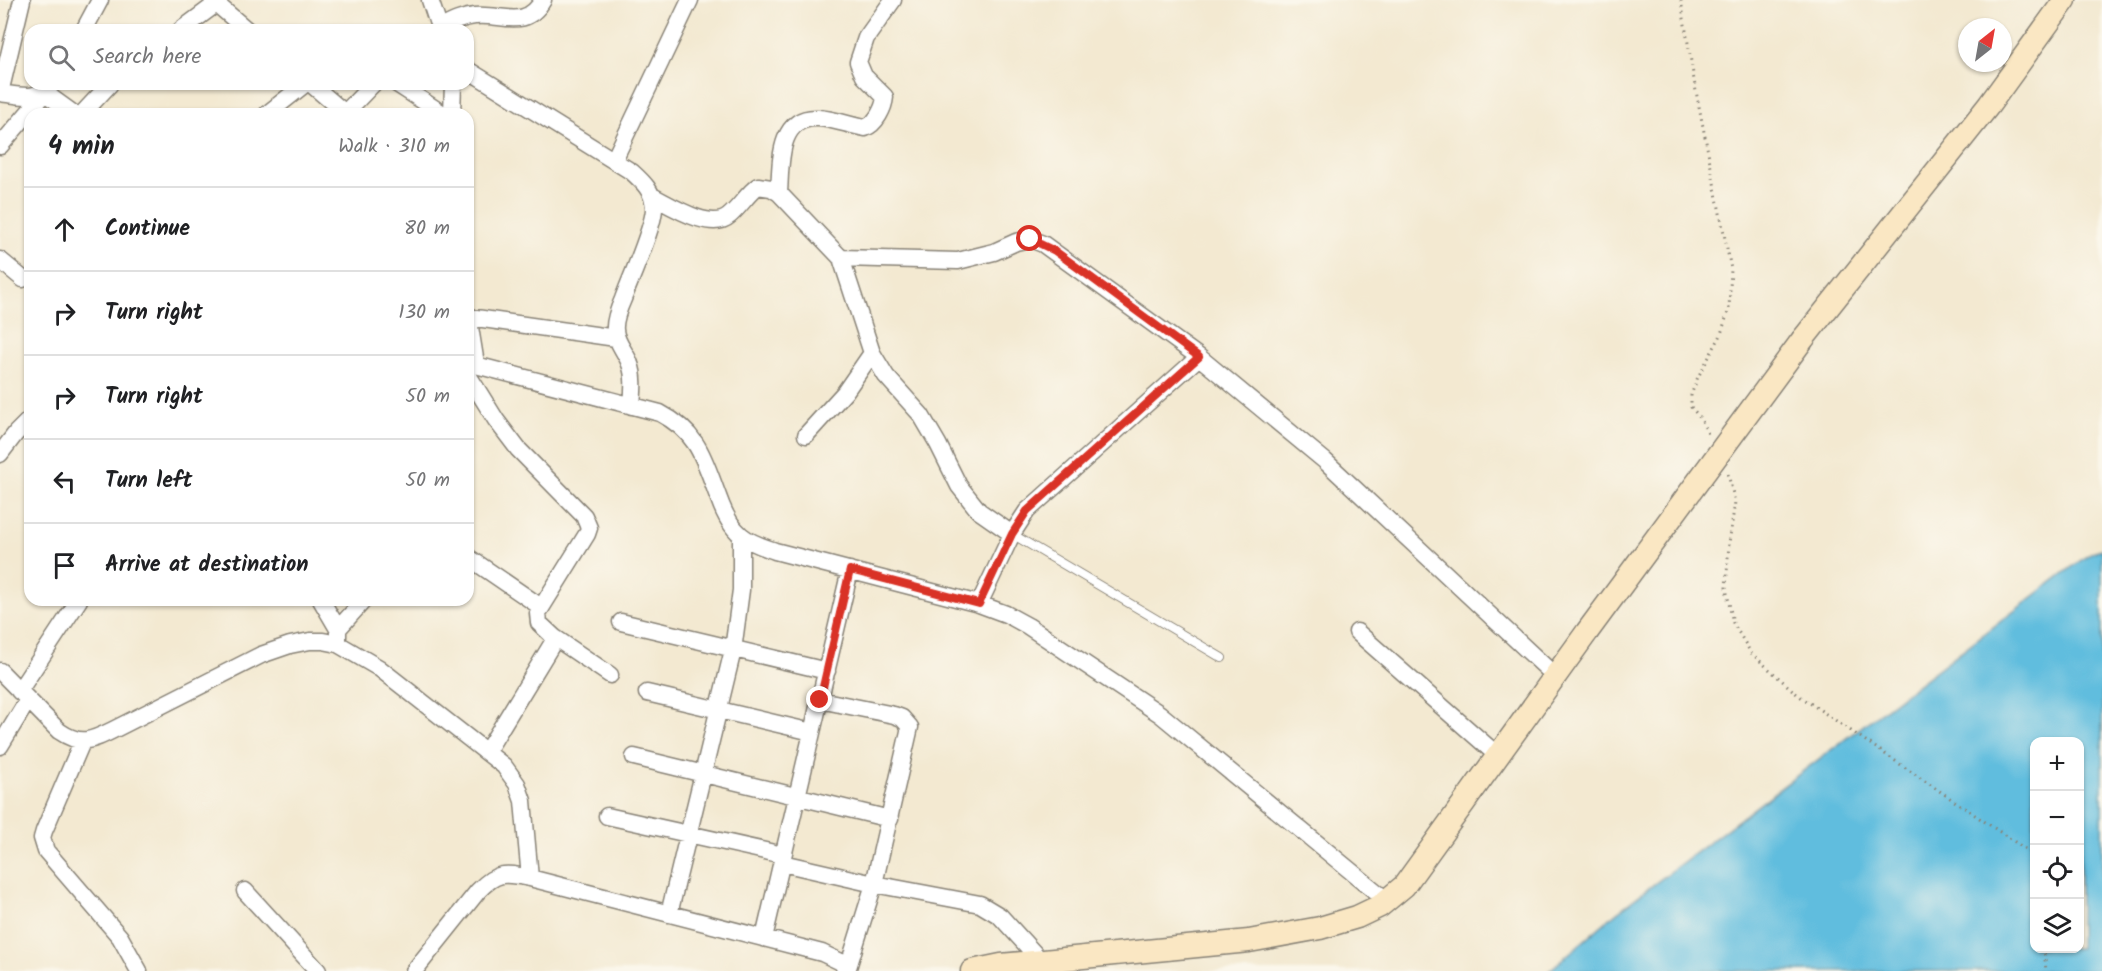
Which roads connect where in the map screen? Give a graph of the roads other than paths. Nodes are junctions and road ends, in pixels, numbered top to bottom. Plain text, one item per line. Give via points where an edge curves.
1 (22, 0) edge
2 (100, 0) edge
3 (430, 0) edge
4 (543, 0) edge
5 (690, 0) edge
6 (893, 0) edge
7 (2065, 0) edge
8 (214, 2) edge
9 (87, 24) edge
10 (188, 24) edge
11 (240, 24) edge
12 (438, 24) edge
13 (452, 24) edge
14 (474, 74) edge
15 (45, 90) edge
16 (47, 90) edge
17 (51, 90) edge
18 (104, 90) edge
19 (297, 90) edge
20 (318, 90) edge
21 (367, 90) edge
22 (406, 90) edge
23 (453, 90) edge
24 (0, 93) edge
25 (32, 108) edge
26 (68, 108) edge
27 (88, 108) edge
28 (275, 108) edge
29 (338, 108) edge
30 (351, 108) edge
31 (434, 108) edge
32 (452, 108) edge
33 (24, 118) edge
34 (0, 146) edge
35 (614, 160) junction
36 (779, 193) junction
37 (652, 196) junction
38 (841, 258) junction
39 (0, 260) edge
40 (23, 279) dead end
41 (474, 317) edge
42 (616, 338) junction
43 (872, 353) junction
44 (1199, 357) junction
45 (474, 368) edge
46 (474, 373) edge
47 (632, 406) junction
48 (24, 425) edge
49 (807, 435) dead end
50 (0, 454) edge
51 (1012, 534) junction
52 (741, 536) junction
53 (474, 561) edge
54 (850, 570) junction
55 (979, 604) junction
56 (76, 606) edge
57 (324, 606) edge
58 (360, 606) edge
59 (542, 607) junction
60 (621, 622) dead end
61 (1357, 632) dead end
62 (338, 637) junction
63 (554, 637) junction
64 (733, 650) junction
65 (1222, 658) dead end
66 (0, 671) edge
67 (826, 671) junction
68 (610, 675) dead end
69 (1555, 676) junction
70 (647, 693) dead end
71 (23, 695) junction
72 (820, 700) junction
73 (719, 710) junction
74 (812, 732) junction
75 (82, 742) junction
76 (0, 746) edge
77 (487, 751) junction
78 (1497, 755) junction
79 (634, 757) dead end
80 (703, 773) junction
81 (797, 796) junction
82 (607, 816) dead end
83 (890, 819) junction
84 (688, 833) junction
85 (782, 859) junction
86 (530, 878) junction
87 (874, 884) junction
88 (245, 891) dead end
89 (1386, 900) junction
90 (669, 914) junction
91 (764, 938) junction
92 (1041, 961) junction
93 (139, 971) edge
94 (318, 971) edge
95 (414, 971) edge
96 (847, 971) edge
97 (972, 971) edge

1 - 24 street
2 - 9 street
3 - 12 street
4 - 13 street via 531,15 524,17 478,16
5 - 35 street
6 - 36 street via 866,38 858,62 864,76 885,97 876,119 865,128 817,118 793,126 782,152
7 - 69 street, bridge via 1989,105 1803,339
8 - 10 street
8 - 11 street
14 - 35 street
15 - 24 street via 30,97
16 - 25 street
17 - 26 street
18 - 27 street
19 - 28 street
20 - 29 street
21 - 30 street
22 - 31 street
23 - 32 street
33 - 34 street
35 - 37 street via 644,183
36 - 37 street via 758,186 729,216 717,222
36 - 38 street
37 - 42 street via 655,208 651,224 619,307
38 - 43 street
38 - 44 street via 958,261 1030,239 1055,251
39 - 40 street
41 - 42 street
42 - 47 street via 633,375
43 - 49 street via 845,392
43 - 51 street via 886,376 921,416 968,499
44 - 51 street via 1036,502
44 - 69 street via 1325,461
45 - 47 street
46 - 59 street via 496,420 518,449 588,522 587,534
47 - 52 street via 660,413 691,436 724,512
48 - 50 street
51 - 55 street
51 - 65 lane
52 - 54 street via 775,551
52 - 64 street via 740,599
53 - 59 street
54 - 55 street
54 - 67 street
55 - 89 street via 1028,626 1160,714
56 - 71 street
57 - 62 street
58 - 62 street
59 - 63 street via 538,619
60 - 64 street
61 - 78 street
62 - 75 street via 290,645 261,655 94,740
62 - 77 street
63 - 68 street
63 - 77 street
64 - 67 street
64 - 73 street
66 - 71 street
67 - 72 street
69 - 78 street
70 - 73 street
71 - 75 street via 59,731
71 - 76 street
72 - 74 street
72 - 83 street via 894,715 910,727
73 - 74 street
73 - 80 street
74 - 81 street
75 - 93 street via 42,844 120,937
77 - 86 street via 517,784 523,801
78 - 89 street via 1404,885
79 - 80 street
80 - 81 street
80 - 84 street
81 - 83 street
81 - 85 street
82 - 84 street
83 - 87 street
84 - 85 street
84 - 90 street
85 - 87 street
85 - 91 street
86 - 90 street
86 - 95 street via 504,874 488,881
87 - 92 street via 967,900 991,908
87 - 96 street
88 - 94 street
89 - 92 street via 1357,917 1249,941
90 - 91 street
91 - 96 street via 828,955 841,962
92 - 97 street

